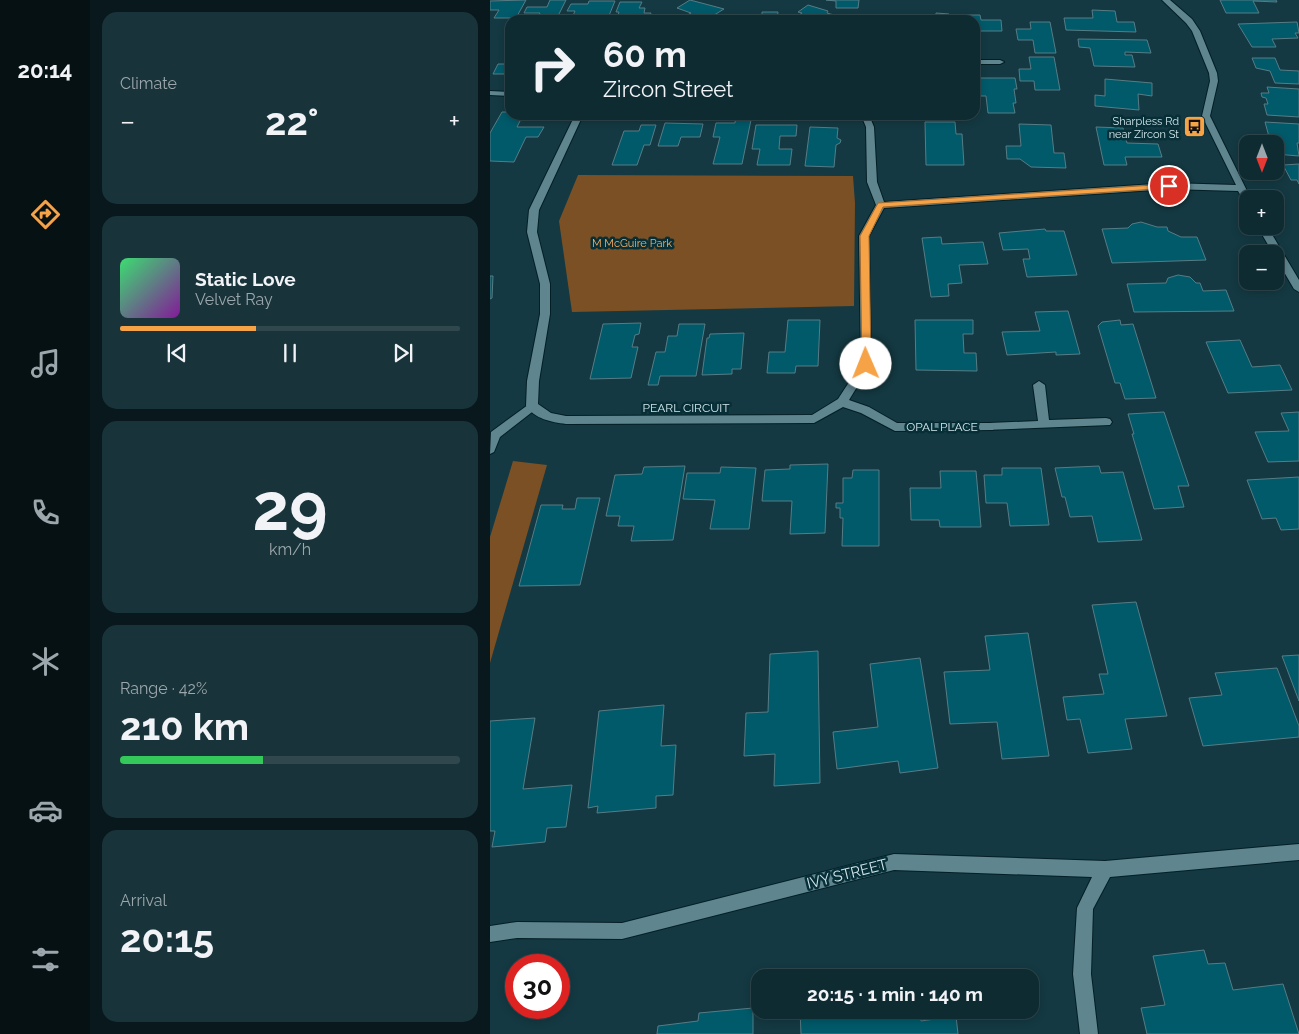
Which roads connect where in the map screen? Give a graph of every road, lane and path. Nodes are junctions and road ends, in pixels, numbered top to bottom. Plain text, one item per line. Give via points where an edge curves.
1 (1166, 0) edge
2 (980, 62) edge
3 (1000, 62) dead end
4 (490, 93) edge
5 (505, 94) edge
6 (577, 120) edge
7 (867, 120) edge
8 (1241, 188) joint
9 (880, 205) junction
10 (1267, 235) edge
11 (1299, 289) edge
12 (1039, 385) dead end
13 (842, 402) junction
14 (532, 406) junction
15 (1106, 422) dead end
16 (1044, 424) junction
17 (490, 449) edge
18 (1299, 852) edge
19 (1105, 869) junction
20 (490, 934) edge
21 (1089, 1034) edge

1 - 8 street via 1196,31 1214,73 1206,116
2 - 3 street
4 - 5 street
6 - 14 street via 534,210 532,232 545,284 545,314 533,381
7 - 9 street via 872,182
8 - 9 street via 1169,186
9 - 13 street, PEARL CIRCUIT via 864,236 866,364
10 - 11 street
12 - 16 street
13 - 14 street, PEARL CIRCUIT via 814,419 780,420 566,420 548,417
13 - 16 street, OPAL PLACE via 865,410 895,428 989,428
14 - 17 street via 495,435
15 - 16 street, OPAL PLACE
18 - 19 street, IVY STREET
19 - 20 street, IVY STREET via 894,862 622,931 517,930
19 - 21 street via 1085,908 1082,974

